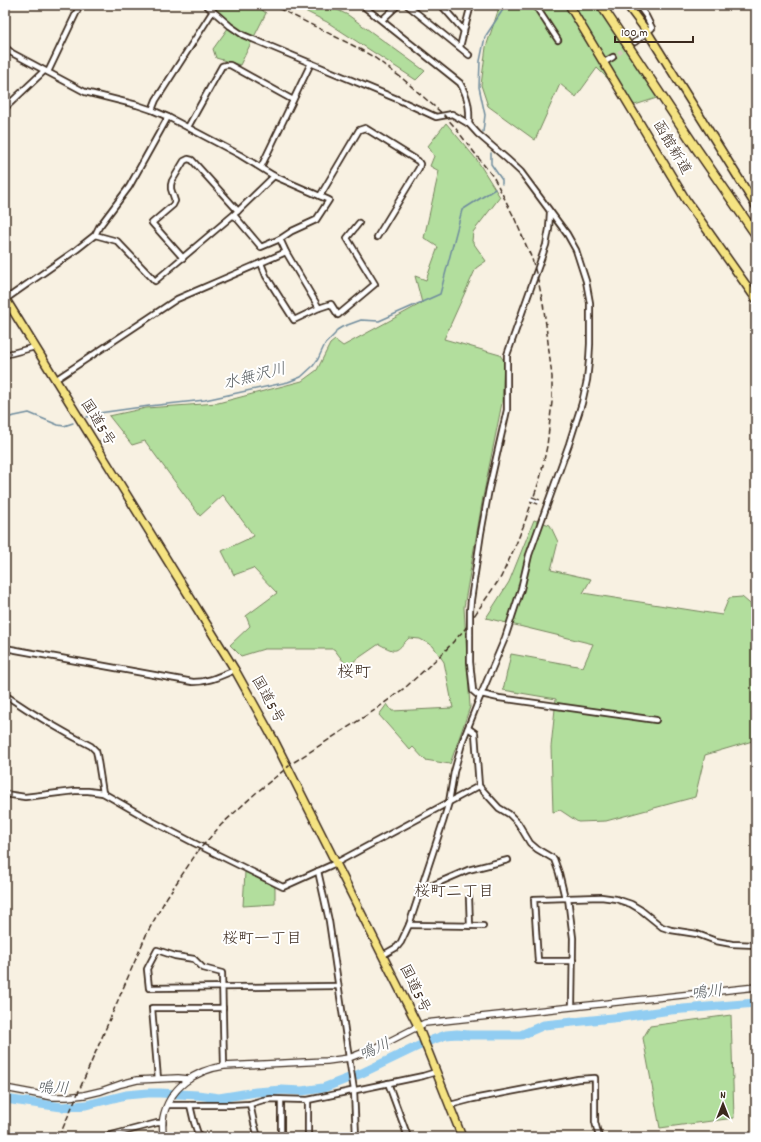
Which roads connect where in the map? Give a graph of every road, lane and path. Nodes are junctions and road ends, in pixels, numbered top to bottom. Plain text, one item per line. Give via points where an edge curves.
1 (80, 5) edge
2 (206, 5) edge
3 (362, 5) edge
4 (398, 5) edge
5 (407, 5) edge
6 (441, 5) edge
7 (471, 5) edge
8 (535, 5) edge
9 (569, 5) edge
10 (601, 5) edge
11 (627, 5) edge
12 (638, 5) edge
13 (213, 11) junction
14 (382, 20) junction
15 (464, 30) junction
16 (648, 33) junction
17 (558, 40) dead end
18 (636, 42) tunnel mouth
19 (460, 47) junction
20 (5, 48) edge
21 (469, 55) dead end
22 (613, 57) tunnel mouth
23 (603, 62) junction
24 (311, 64) junction
25 (46, 72) junction
26 (293, 100) junction
27 (5, 108) edge
28 (152, 110) junction
29 (168, 117) junction
30 (469, 124) junction
31 (188, 127) junction
32 (696, 148) junction
33 (260, 167) junction
34 (274, 176) junction
35 (320, 196) junction
36 (756, 206) edge
37 (238, 211) junction
38 (550, 212) junction
39 (234, 215) junction
40 (359, 223) dead end
41 (95, 235) junction
42 (756, 235) edge
43 (377, 237) dead end
44 (280, 238) junction
45 (756, 243) edge
46 (286, 252) junction
47 (183, 258) junction
48 (261, 263) junction
49 (5, 298) edge
50 (756, 299) edge
51 (319, 308) junction
52 (8, 309) edge
53 (35, 347) junction
54 (5, 355) edge
55 (55, 380) junction
56 (531, 499) dead end
57 (539, 502) dead end
58 (5, 648) edge
59 (235, 670) junction
60 (5, 695) edge
61 (480, 695) junction
62 (656, 720) dead end
63 (468, 728) junction
64 (478, 786) junction
65 (102, 793) junction
66 (5, 794) edge
67 (449, 802) junction
68 (508, 860) dead end
69 (336, 863) junction
70 (318, 871) junction
71 (419, 891) junction
72 (469, 898) dead end
73 (567, 898) junction
74 (409, 925) junction
75 (470, 926) junction
76 (483, 926) dead end
77 (756, 945) edge
78 (383, 955) junction
79 (573, 961) junction
80 (338, 986) junction
81 (222, 987) junction
82 (756, 987) edge
83 (572, 1006) junction
84 (223, 1008) junction
85 (418, 1026) junction
86 (349, 1058) junction
87 (224, 1066) junction
88 (436, 1072) junction
89 (158, 1079) junction
90 (189, 1079) junction
91 (388, 1083) junction
92 (5, 1088) edge
93 (354, 1090) junction
94 (281, 1100) junction
95 (308, 1100) junction
96 (170, 1102) junction
97 (250, 1104) junction
98 (190, 1105) junction
99 (450, 1105) junction
100 (163, 1123) junction
101 (112, 1136) edge
102 (104, 1137) edge
103 (163, 1137) edge
104 (199, 1137) edge
105 (258, 1137) edge
106 (281, 1137) edge
107 (308, 1137) edge
108 (356, 1137) edge
109 (408, 1137) edge
110 (462, 1137) edge
111 (599, 1137) edge

1 - 25 street
2 - 13 street
3 - 14 street
4 - 14 street
5 - 19 street
6 - 15 street
7 - 15 street
8 - 17 street
9 - 23 highway, 函館新道
10 - 32 highway, 函館新道
11 - 16 highway
12 - 16 street via 652,28
13 - 24 street via 242,35
13 - 28 street
14 - 30 street via 460,83 468,100
15 - 19 street
16 - 18 street
16 - 36 highway
19 - 21 street
20 - 25 street
22 - 23 street
23 - 50 highway, 函館新道 via 686,200
24 - 26 street
24 - 30 street via 436,117 452,114
25 - 27 street
25 - 28 street via 85,92
26 - 31 street via 230,66 222,66
26 - 33 street
28 - 29 street
29 - 31 street
29 - 41 street via 129,188
30 - 38 street via 520,172
31 - 33 street
32 - 42 highway, 函館新道
32 - 45 highway, 函館新道
33 - 34 street
34 - 35 street
34 - 37 street
35 - 43 street via 361,128 365,128 418,161 419,168
35 - 44 street via 329,200 316,220
37 - 39 street
37 - 47 street via 192,160 184,161 171,185 175,201 152,223
38 - 61 street, bridge via 546,245 507,355 507,410 489,489 472,594 470,662 473,691
38 - 61 street via 576,250 586,281 590,303 587,380 569,444 530,555 505,638
39 - 44 street via 261,246
39 - 47 street
40 - 51 street via 347,238 375,284 338,315 331,304
41 - 47 street via 117,241 155,281
41 - 49 street
44 - 46 street
46 - 48 street
46 - 51 street
48 - 51 street via 266,276 294,320
48 - 55 street via 177,299
49 - 52 highway, 国道5号
52 - 53 highway, 国道5号
53 - 54 street
53 - 55 highway, 国道5号
55 - 59 highway, 国道5号
56 - 57 street, bridge
58 - 59 street via 193,682 210,681
59 - 69 highway, 国道5号 via 276,742
60 - 65 street via 29,712 94,749 98,755
61 - 62 street
61 - 63 street
63 - 64 street via 475,732
63 - 67 street via 454,772
64 - 67 street
64 - 73 street via 518,823 537,850 554,859
65 - 66 street via 74,791 25,797
65 - 70 street via 194,843 284,887
67 - 69 street
67 - 71 street
68 - 71 street via 468,870
69 - 70 street
69 - 78 highway, 国道5号
70 - 80 street via 329,921
71 - 74 street
72 - 75 street
73 - 77 street via 616,899 631,904 667,929 732,944
73 - 79 street via 573,938
73 - 79 street via 534,899 538,961
74 - 75 street
74 - 78 street via 397,947
75 - 76 street
78 - 85 highway, 国道5号
79 - 83 street
80 - 81 street
80 - 86 street
81 - 81 street via 149,988 147,969 157,950 194,959 203,968 222,973
81 - 84 street
82 - 83 street
83 - 85 street via 425,1023
84 - 87 street
84 - 89 street via 152,1008
85 - 86 street via 382,1045
85 - 88 highway, 国道5号
86 - 87 street
86 - 93 street
87 - 90 street via 202,1071
88 - 91 street
88 - 99 highway, 国道5号
89 - 90 street
89 - 92 street via 137,1080 101,1091 67,1097 53,1097
90 - 96 street
91 - 93 street
91 - 109 street
93 - 95 street
93 - 108 street
94 - 95 street
94 - 97 street via 263,1100
94 - 106 street
95 - 107 street
96 - 98 street
96 - 100 street
97 - 98 street
97 - 105 street
98 - 104 street
99 - 110 highway, 国道5号
99 - 111 street via 578,1079 595,1078 595,1122
100 - 101 street
100 - 103 street
101 - 102 street

